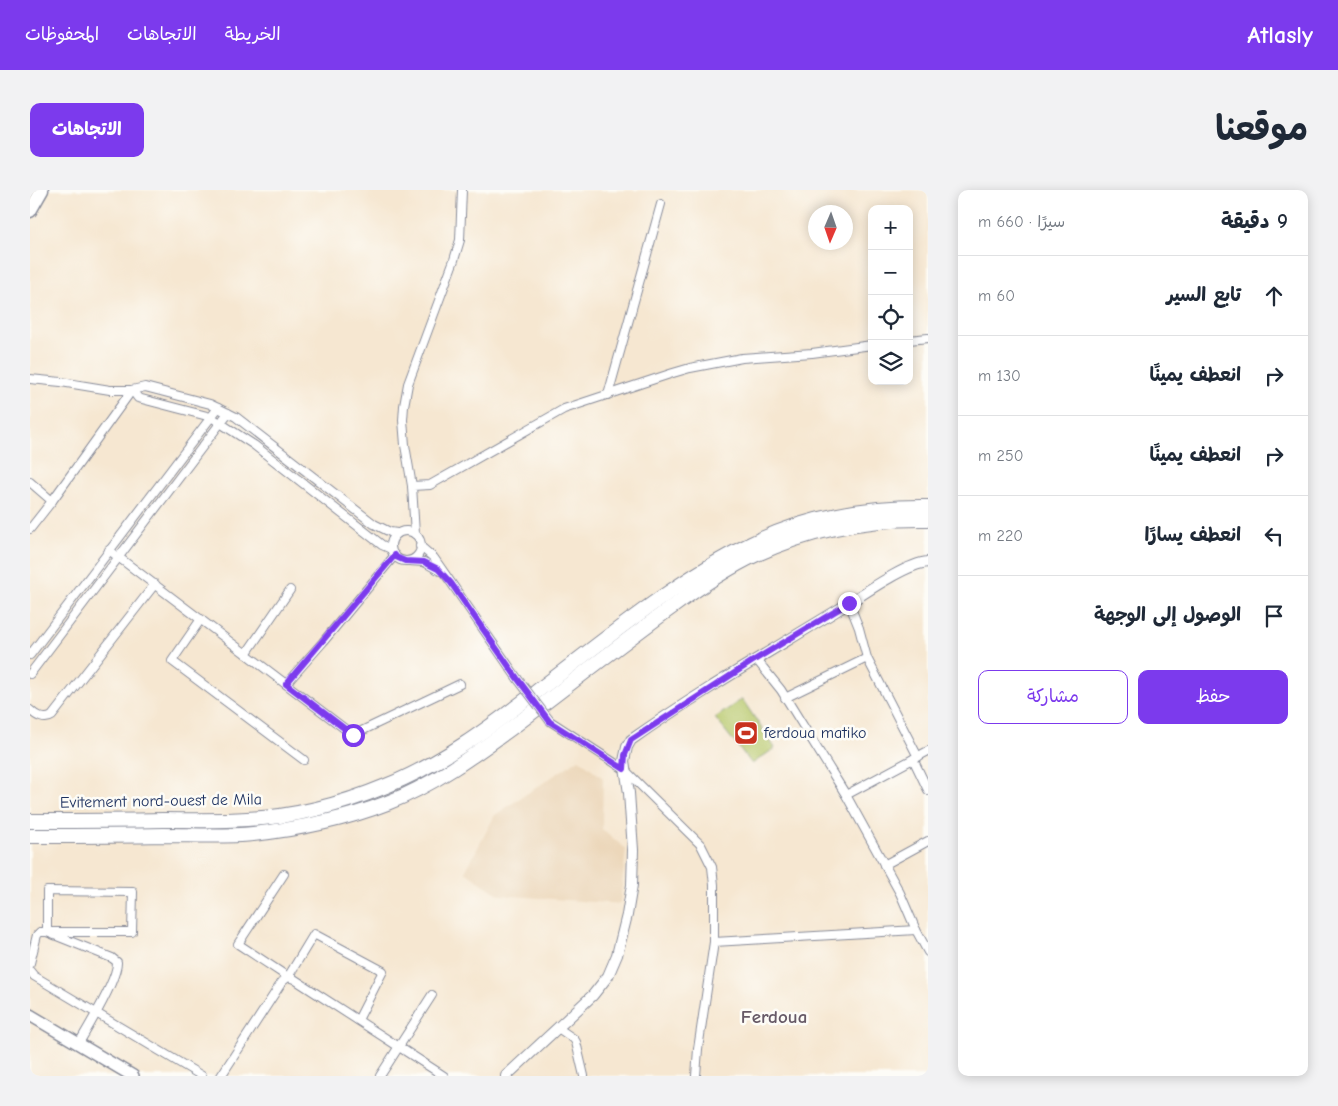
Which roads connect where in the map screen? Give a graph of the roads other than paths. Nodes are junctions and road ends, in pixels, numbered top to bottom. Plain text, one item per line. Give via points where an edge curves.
1 (42, 190) edge
2 (462, 190) edge
3 (660, 204) dead end
4 (30, 211) edge
5 (928, 338) edge
6 (913, 340) edge
7 (868, 346) edge
8 (30, 379) edge
9 (132, 390) junction
10 (608, 395) junction
11 (218, 408) junction
12 (228, 413) junction
13 (211, 417) junction
14 (220, 423) junction
15 (30, 482) edge
16 (412, 486) junction
17 (52, 501) junction
18 (928, 507) edge
19 (928, 519) edge
20 (30, 529) edge
21 (397, 533) junction
22 (415, 534) junction
23 (420, 546) junction
24 (110, 550) junction
25 (393, 552) junction
26 (119, 557) junction
27 (405, 561) junction
28 (928, 562) edge
29 (451, 583) junction
30 (154, 584) junction
31 (290, 590) dead end
32 (849, 603) junction
33 (201, 620) junction
34 (246, 654) junction
35 (30, 655) edge
36 (867, 658) junction
37 (756, 659) junction
38 (30, 674) edge
39 (286, 684) junction
40 (460, 684) dead end
41 (785, 698) junction
42 (31, 712) edge
43 (928, 751) edge
44 (915, 758) junction
45 (304, 760) dead end
46 (624, 769) junction
47 (928, 790) edge
48 (846, 795) junction
49 (30, 821) edge
50 (30, 836) edge
51 (928, 841) edge
52 (884, 865) junction
53 (284, 874) dead end
54 (916, 930) junction
55 (47, 932) junction
56 (714, 942) junction
57 (928, 952) edge
58 (30, 963) edge
59 (30, 972) edge
60 (288, 977) junction
61 (432, 995) dead end
62 (96, 1014) junction
63 (30, 1015) edge
64 (358, 1020) junction
65 (558, 1028) junction
66 (79, 1043) junction
67 (399, 1047) junction
68 (134, 1076) edge
69 (202, 1076) edge
70 (221, 1076) edge
71 (380, 1076) edge
72 (444, 1076) edge
73 (506, 1076) edge
74 (584, 1076) edge
75 (696, 1076) edge

1 - 4 main road
2 - 16 street via 460,240 408,384 404,406 402,420
3 - 10 street
5 - 6 street
7 - 10 street via 742,358 690,368
8 - 9 street
9 - 11 street via 145,386
9 - 13 street via 138,398
9 - 17 street
10 - 16 street via 564,409 430,485
11 - 12 street
11 - 13 street
12 - 14 street
12 - 21 street via 374,524
13 - 14 street
13 - 24 street
14 - 25 street via 254,445
14 - 26 street
15 - 17 street
16 - 22 street
17 - 20 street
18 - 49 highway, Evitement nord-ouest de Mila via 868,510 832,516 753,543 656,602 485,731 418,772 384,787 334,804 249,819
19 - 50 highway via 872,521 830,529 754,555 713,578 645,626 460,764 388,803 305,826 251,834
21 - 22 street via 407,530
21 - 25 street via 392,540
22 - 23 street
23 - 27 street via 414,558
23 - 29 street via 434,558
24 - 26 street
24 - 35 street
25 - 27 street
25 - 39 street
26 - 30 street
26 - 38 street
27 - 29 street via 431,565
28 - 32 street via 918,563
29 - 46 street, bridge via 550,722
30 - 33 street
30 - 42 street via 52,716 45,718
31 - 34 street
32 - 36 street via 860,628
32 - 37 street
33 - 34 street
33 - 45 street via 172,661
34 - 39 street
36 - 41 street
36 - 44 street
37 - 41 street
37 - 46 street via 631,740
39 - 40 street via 353,735
41 - 48 street
43 - 44 street
44 - 47 street
44 - 48 street
46 - 56 street via 700,845 707,857 714,884
46 - 65 street via 633,850 632,885 617,955 608,976 593,995
48 - 52 street
51 - 52 street
52 - 54 street
53 - 60 street via 238,944
54 - 56 street
54 - 57 street
55 - 55 street via 47,891 132,892 132,932
55 - 58 street via 37,935
55 - 62 street via 117,962
56 - 75 street
59 - 62 street
60 - 64 street
60 - 64 street via 314,934 383,971
60 - 70 street
61 - 67 street
62 - 66 street
62 - 69 street
63 - 66 main road
64 - 67 street
65 - 73 street
65 - 74 street via 576,1042
66 - 68 main road
67 - 71 street
67 - 72 street

